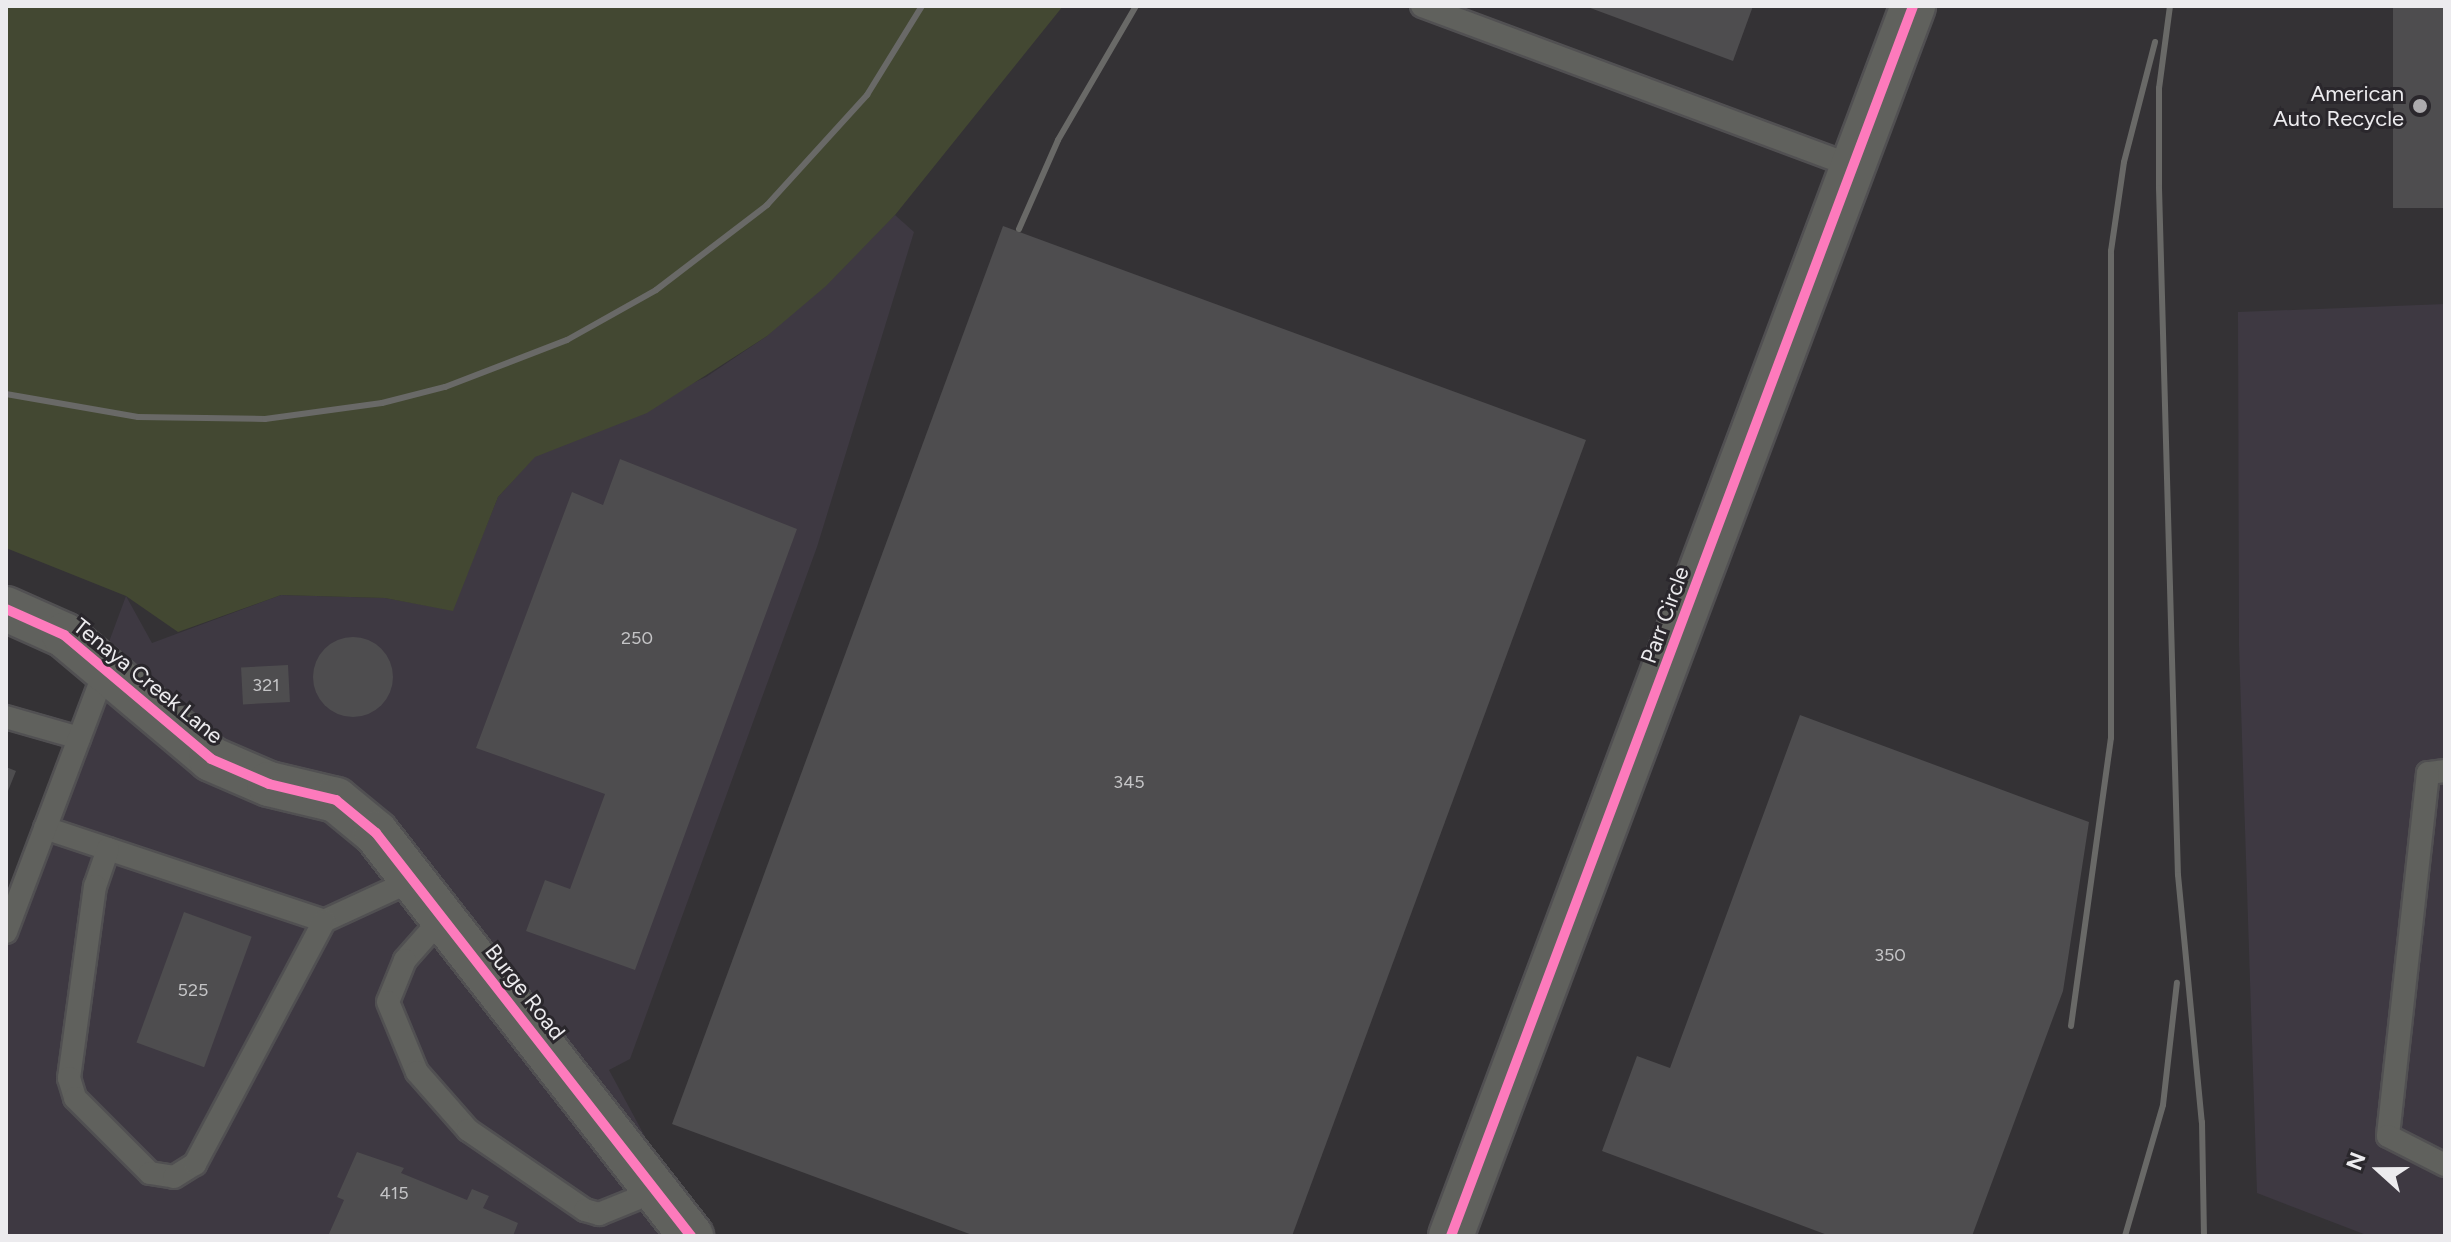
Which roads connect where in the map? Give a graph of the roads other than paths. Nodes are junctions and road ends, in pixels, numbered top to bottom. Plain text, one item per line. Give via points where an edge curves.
1 (1422, 6) edge
2 (1913, 6) edge
3 (1853, 166) junction
4 (6, 609) edge
5 (106, 668) junction
6 (6, 717) edge
7 (79, 738) junction
8 (2445, 771) edge
9 (312, 791) joint
10 (45, 828) junction
11 (108, 849) junction
12 (413, 880) junction
13 (442, 918) junction
14 (324, 921) junction
15 (6, 932) edge
16 (2445, 1165) edge
17 (656, 1191) junction
18 (691, 1236) edge
19 (1451, 1236) edge

1 - 3 lane
2 - 3 street, Parr Circle
3 - 19 street, Parr Circle
4 - 5 street, Tenaya Creek Lane via 64,635
5 - 7 lane
5 - 9 street, Tenaya Creek Lane via 211,759 269,784
6 - 7 lane
7 - 10 lane
8 - 16 lane via 2428,773 2388,1136
9 - 12 street, Burge Road via 336,800 376,833
10 - 11 lane
10 - 15 lane
11 - 14 lane
11 - 14 lane via 95,886 69,1078 75,1098 150,1173 174,1177 195,1164
12 - 13 street, Burge Road
12 - 14 lane
13 - 17 street, Burge Road
13 - 17 lane via 405,960 388,1002 417,1072 468,1130 585,1210 599,1214
17 - 18 street, Burge Road

